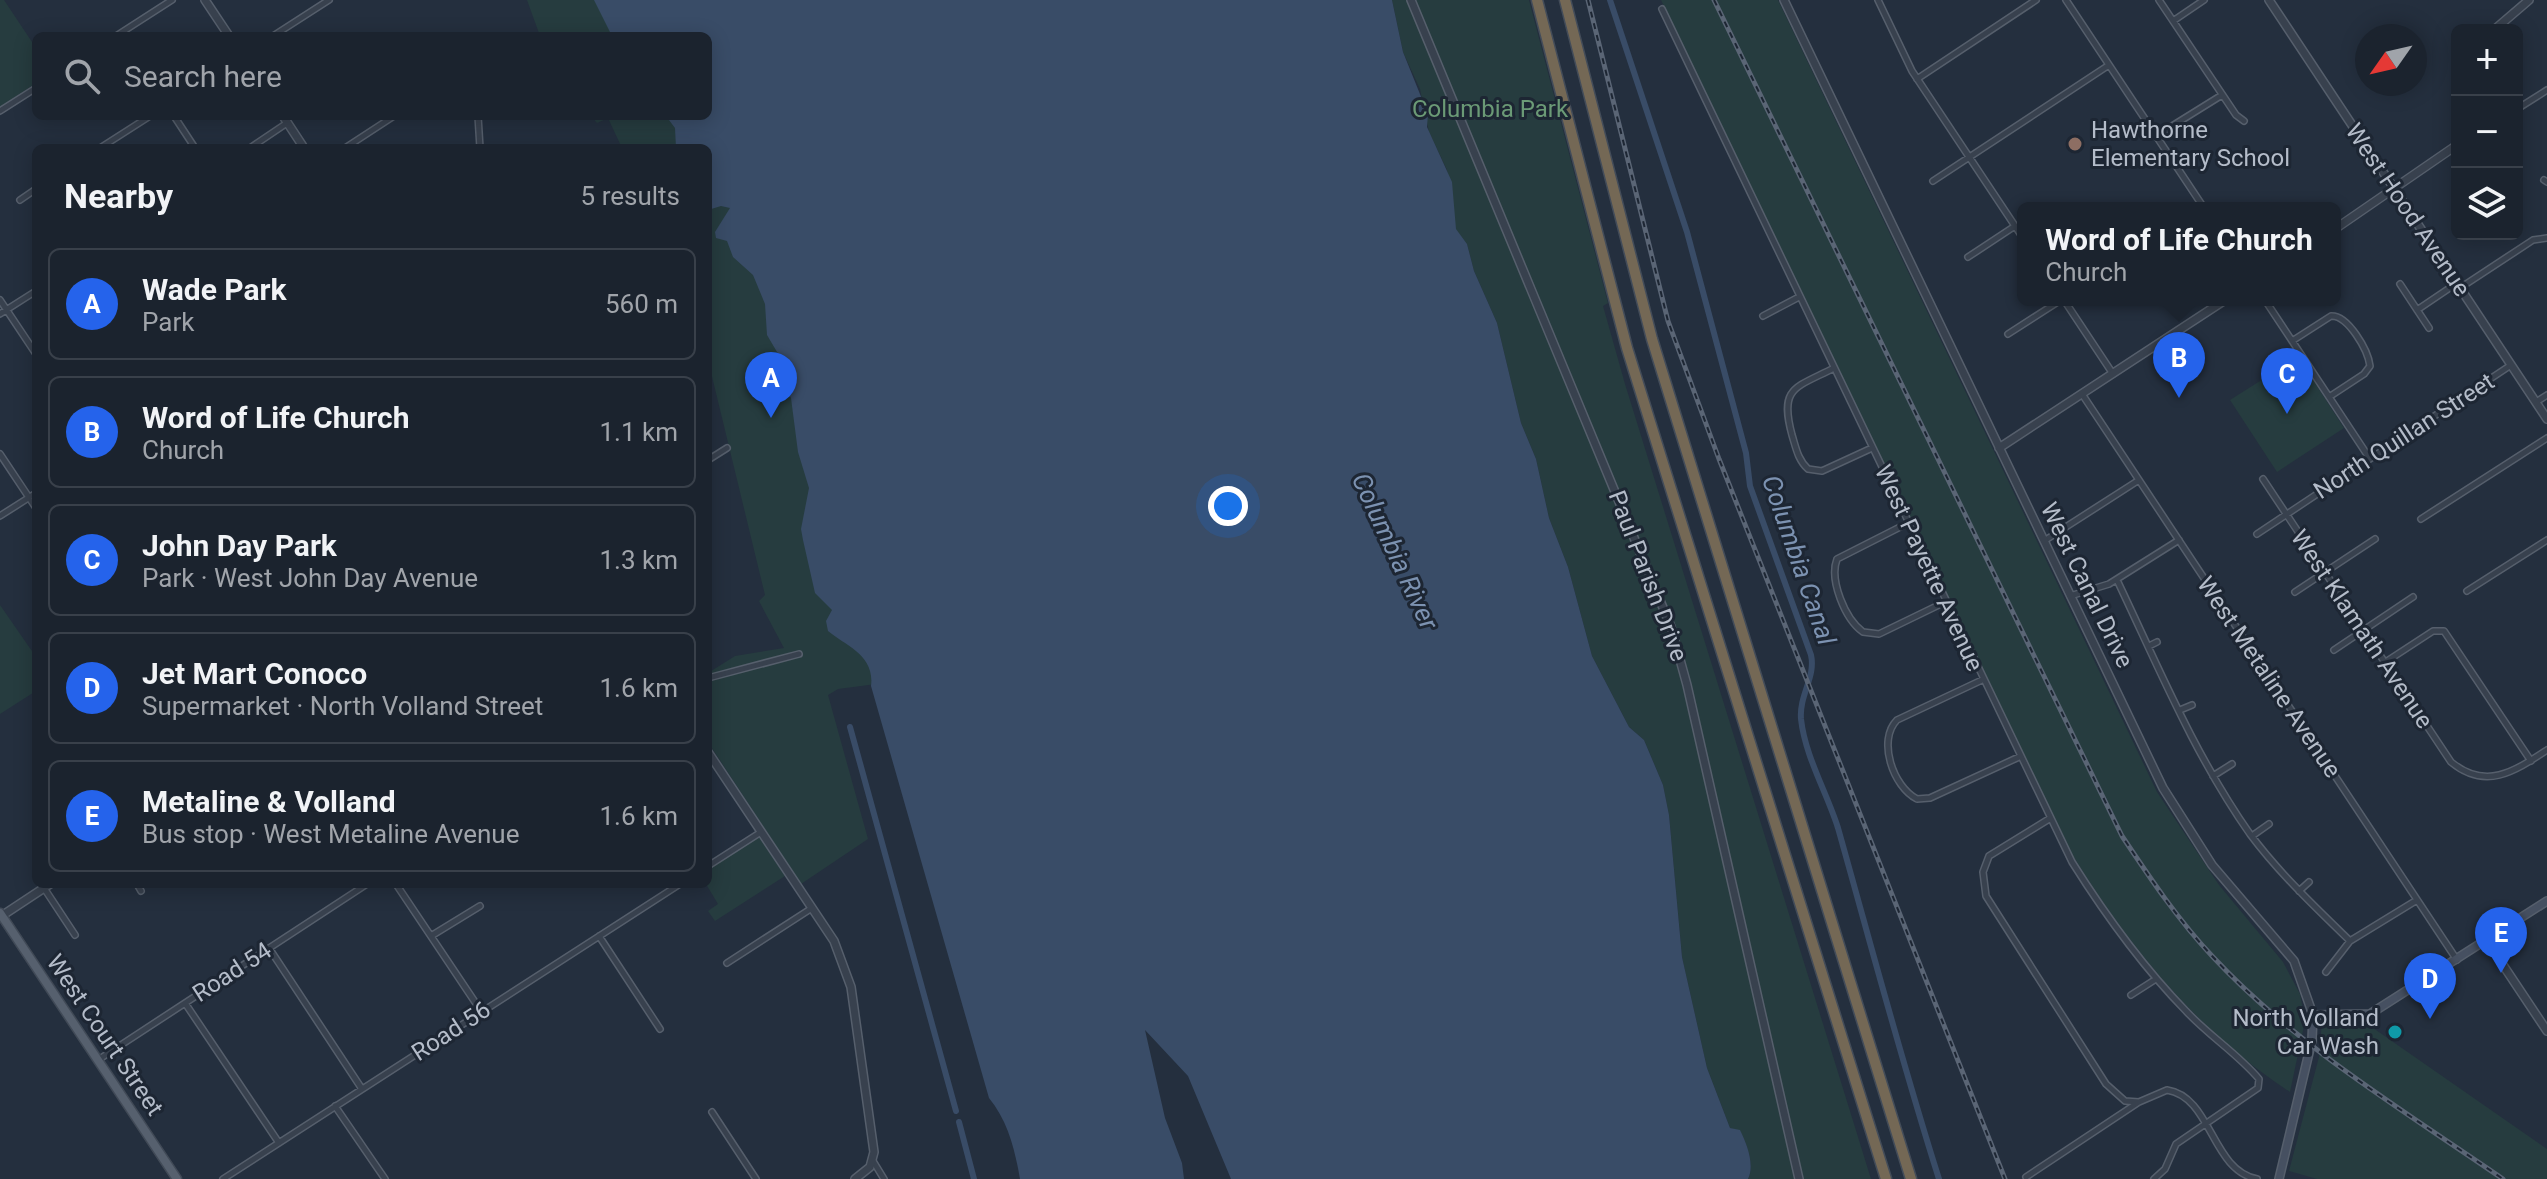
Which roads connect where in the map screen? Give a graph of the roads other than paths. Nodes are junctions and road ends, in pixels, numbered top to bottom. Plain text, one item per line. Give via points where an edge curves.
1 (172, 0) edge
2 (205, 0) edge
3 (329, 0) edge
4 (1411, 0) edge
5 (1537, 0) edge
6 (1565, 0) edge
7 (1784, 0) edge
8 (1887, 0) edge
9 (2036, 0) edge
10 (2077, 0) edge
11 (2159, 0) edge
12 (2204, 0) edge
13 (2269, 0) edge
14 (2529, 0) edge
15 (1879, 2) edge
16 (2067, 3) edge
17 (1662, 9) dead end
18 (2173, 21) junction
19 (2501, 24) edge
20 (124, 32) edge
21 (226, 32) edge
22 (279, 32) edge
23 (2109, 65) junction
24 (1917, 79) junction
25 (2547, 90) edge
26 (32, 91) edge
27 (2222, 95) junction
28 (2523, 105) edge
29 (0, 111) edge
30 (144, 120) edge
31 (177, 120) edge
32 (285, 120) edge
33 (388, 120) edge
34 (478, 120) edge
35 (2244, 121) dead end
36 (2156, 136) junction
37 (106, 144) edge
38 (192, 144) edge
39 (255, 144) edge
40 (301, 144) edge
41 (351, 144) edge
42 (481, 144) edge
43 (2451, 149) edge
44 (1969, 157) junction
45 (1933, 181) dead end
46 (2395, 190) junction
47 (32, 192) edge
48 (20, 200) dead end
49 (2200, 202) edge
50 (2341, 225) edge
51 (2015, 226) junction
52 (2017, 229) edge
53 (2547, 238) edge
54 (1968, 257) dead end
55 (2400, 284) dead end
56 (2458, 286) junction
57 (32, 294) edge
58 (1799, 297) junction
59 (0, 300) edge
60 (2052, 306) edge
61 (2066, 306) edge
62 (2216, 306) edge
63 (2269, 306) edge
64 (7, 310) junction
65 (2417, 310) junction
66 (0, 314) edge
67 (1763, 316) dead end
68 (2429, 328) dead end
69 (2008, 334) dead end
70 (2292, 341) junction
71 (32, 348) edge
72 (2511, 365) junction
73 (1834, 368) junction
74 (2113, 374) junction
75 (2082, 394) junction
76 (2547, 395) edge
77 (2329, 397) junction
78 (2536, 402) junction
79 (2547, 419) edge
80 (2547, 438) edge
81 (727, 448) dead end
82 (1872, 448) junction
83 (1999, 448) junction
84 (0, 454) edge
85 (712, 457) edge
86 (2370, 459) junction
87 (2263, 479) dead end
88 (2139, 480) junction
89 (32, 495) edge
90 (29, 497) junction
91 (32, 502) edge
92 (2286, 514) junction
93 (0, 516) edge
94 (2421, 519) dead end
95 (1908, 523) junction
96 (2257, 534) dead end
97 (2375, 539) dead end
98 (2179, 540) junction
99 (2547, 540) edge
100 (2044, 541) junction
101 (2325, 572) junction
102 (2117, 580) junction
103 (2467, 591) dead end
104 (2295, 592) dead end
105 (2070, 596) junction
106 (2413, 597) dead end
107 (1945, 602) junction
108 (2363, 630) junction
109 (2157, 642) dead end
110 (2149, 646) junction
111 (2334, 650) dead end
112 (799, 654) dead end
113 (2384, 663) junction
114 (712, 677) edge
115 (1982, 680) junction
116 (2192, 705) dead end
117 (2180, 710) junction
118 (2547, 750) edge
119 (2019, 757) junction
120 (712, 758) edge
121 (2531, 761) junction
122 (2232, 764) dead end
123 (2213, 776) junction
124 (2049, 819) junction
125 (2269, 824) dead end
126 (761, 832) junction
127 (2252, 836) junction
128 (712, 863) edge
129 (2309, 882) dead end
130 (44, 888) edge
131 (48, 888) edge
132 (139, 888) edge
133 (361, 888) edge
134 (399, 888) edge
135 (674, 888) edge
136 (141, 891) dead end
137 (2299, 891) junction
138 (2417, 900) junction
139 (2547, 901) edge
140 (480, 906) dead end
141 (812, 908) junction
142 (1, 915) edge
143 (75, 935) dead end
144 (431, 936) junction
145 (599, 936) junction
146 (2350, 941) junction
147 (2487, 941) junction
148 (269, 948) junction
149 (2457, 960) junction
150 (727, 963) dead end
151 (2326, 972) dead end
152 (2156, 979) junction
153 (2131, 995) dead end
154 (185, 1003) junction
155 (481, 1011) junction
156 (2313, 1015) junction
157 (660, 1029) dead end
158 (2547, 1031) edge
159 (98, 1060) junction
160 (362, 1089) junction
161 (2139, 1102) junction
162 (335, 1106) junction
163 (712, 1112) dead end
164 (2205, 1124) junction
165 (279, 1143) junction
166 (873, 1161) junction
167 (883, 1176) edge
168 (2026, 1177) dead end
169 (2243, 1177) edge
170 (177, 1179) edge
171 (223, 1179) edge
172 (385, 1179) edge
173 (756, 1179) edge
174 (855, 1179) edge
175 (1799, 1179) edge
176 (1886, 1179) edge
177 (1911, 1179) edge
178 (2154, 1179) edge
179 (2257, 1179) edge
180 (2279, 1179) edge

1 - 20 street
2 - 21 street
3 - 22 street
4 - 175 street, Paul Parish Drive via 1668,618
5 - 176 highway via 1627,348
6 - 177 highway via 1652,339
7 - 83 street, West Canal Drive
8 - 15 street
9 - 24 street
10 - 16 street
11 - 18 street
12 - 18 street
13 - 46 street, West Hood Avenue
14 - 19 street
15 - 24 street
16 - 23 street
17 - 58 street, West Payette Avenue
18 - 27 street
23 - 36 street
23 - 44 street
24 - 44 street
25 - 28 street
26 - 29 street
27 - 35 street
27 - 36 street
30 - 37 street
31 - 38 street
32 - 39 street
32 - 40 street
33 - 41 street
34 - 42 street
36 - 49 street
43 - 46 street
44 - 45 street
44 - 51 street
46 - 50 street
46 - 56 street, West Hood Avenue
47 - 48 street
51 - 52 street
51 - 54 street
53 - 56 street via 2527,244
55 - 65 street
56 - 65 street
56 - 72 street, West Hood Avenue
57 - 64 street
58 - 67 street
58 - 73 street, West Payette Avenue
59 - 64 street
60 - 69 street
61 - 74 street
62 - 74 street
63 - 70 street
64 - 66 street
64 - 71 street
65 - 68 street
70 - 77 street
70 - 77 street via 2331,316 2345,321 2369,357 2364,374
72 - 78 street, West Hood Avenue
72 - 86 street, North Quillan Street
73 - 82 street, West Payette Avenue
73 - 82 street via 1788,397 1785,409 1798,455 1808,469 1822,471
74 - 75 street
75 - 83 street
75 - 88 street, West Metaline Avenue
76 - 78 street
77 - 86 street
78 - 79 street, West Hood Avenue
80 - 94 street
81 - 85 street
82 - 95 street, West Payette Avenue
83 - 100 street, West Canal Drive
84 - 90 street
86 - 92 street, North Quillan Street
87 - 92 street, West Klamath Avenue
88 - 98 street, West Metaline Avenue
88 - 100 street
89 - 90 street
90 - 91 street
90 - 93 street
92 - 96 street, North Quillan Street
92 - 101 street, West Klamath Avenue
95 - 107 street, West Payette Avenue
95 - 107 street via 1837,559 1834,580 1850,617 1863,632 1879,634
97 - 101 street
98 - 102 street
98 - 138 street, West Metaline Avenue
99 - 103 street
100 - 105 street, West Canal Drive
101 - 104 street
101 - 108 street, West Klamath Avenue
102 - 105 street
102 - 110 street
105 - 156 street, West Canal Drive via 2175,809 2226,883 2287,950 2306,985
106 - 108 street
107 - 115 street, West Payette Avenue
108 - 111 street
108 - 113 street, West Klamath Avenue
109 - 110 street
110 - 117 street
112 - 114 street
113 - 121 street, West Klamath Avenue via 2445,754 2467,773 2498,777
113 - 121 street via 2439,629 2446,633
115 - 119 street, West Payette Avenue
115 - 119 street via 1897,720 1889,729 1888,751 1903,788 1917,799 1930,798
116 - 117 street
117 - 123 street
118 - 121 street
119 - 124 street, West Payette Avenue
120 - 126 street
122 - 123 street
123 - 127 street
124 - 152 street, West Payette Avenue via 2096,900
124 - 161 street via 1993,851 1983,872 1992,909 2106,1084 2125,1101
125 - 127 street
126 - 128 street
126 - 141 street
127 - 137 street
129 - 137 street
130 - 142 street
131 - 143 street
132 - 136 street
133 - 148 street, Road 54
134 - 144 street
135 - 145 street, Road 56
137 - 146 street
138 - 146 street
138 - 149 street, West Metaline Avenue
139 - 147 main road
140 - 144 street
141 - 150 street
141 - 166 street via 849,975
142 - 159 main road, West Court Street
144 - 155 street
145 - 155 street, Road 56
145 - 157 street
146 - 151 street
147 - 149 main road
147 - 158 street
148 - 154 street, Road 54
148 - 160 street
149 - 156 main road via 2370,1014
152 - 153 street
152 - 164 street, West Payette Avenue via 2260,1083
154 - 159 street, Road 54
154 - 165 street
155 - 160 street, Road 56
156 - 180 main road, West Canal Drive via 2312,1040
159 - 170 main road, West Court Street
160 - 162 street, Road 56
161 - 164 street via 2162,1090 2173,1091
161 - 168 street
162 - 165 street, Road 56
162 - 172 street
163 - 173 street
164 - 169 street
164 - 178 street via 2176,1144
165 - 171 street, Road 56
166 - 167 street
166 - 174 street
169 - 179 street

